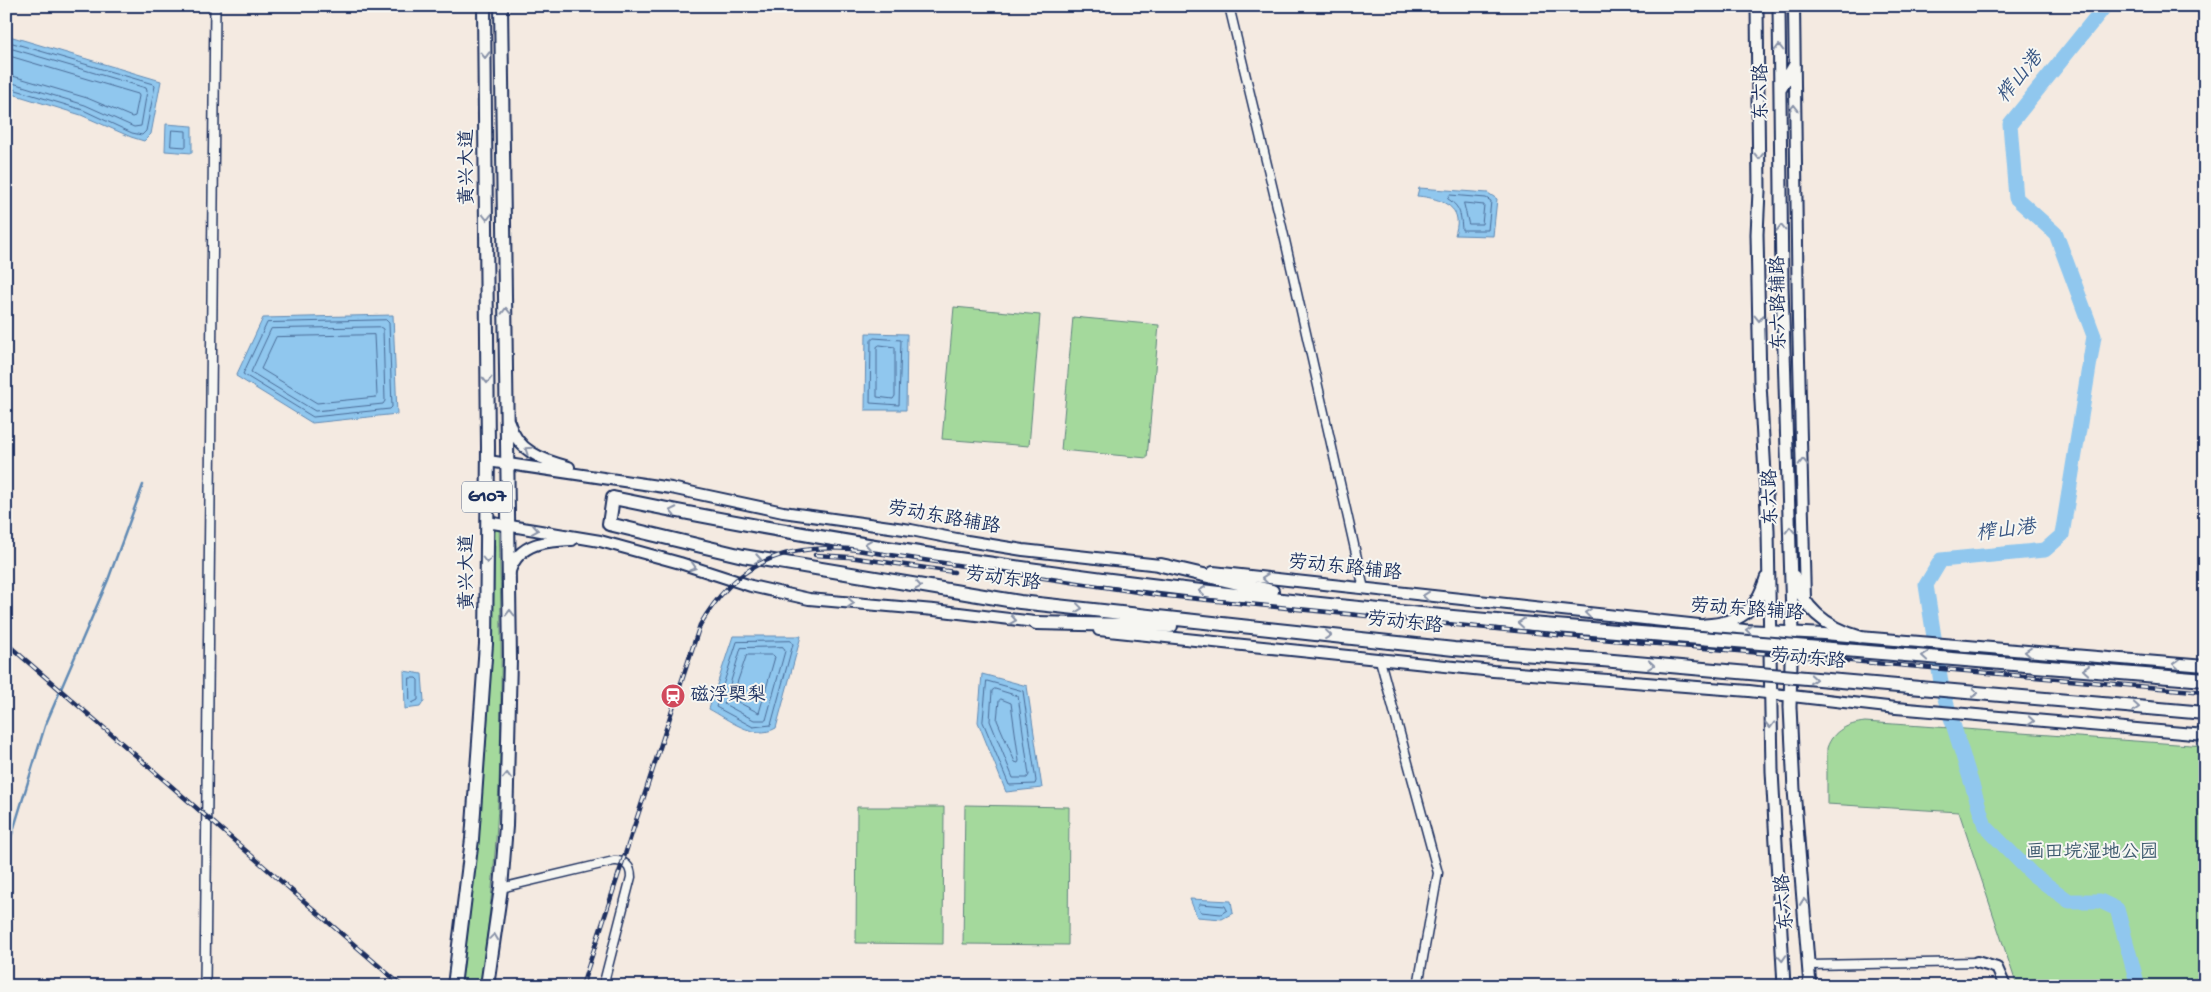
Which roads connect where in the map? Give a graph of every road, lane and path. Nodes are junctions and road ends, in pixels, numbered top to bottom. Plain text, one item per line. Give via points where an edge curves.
1 (215, 6) edge
2 (484, 6) edge
3 (501, 6) edge
4 (1229, 6) edge
5 (1757, 6) edge
6 (1779, 6) edge
7 (1794, 6) edge
8 (1794, 66) junction
9 (1780, 91) junction
10 (507, 415) junction
11 (488, 460) junction
12 (507, 463) junction
13 (641, 483) junction
14 (487, 522) junction
15 (509, 526) junction
16 (600, 542) junction
17 (1769, 564) junction
18 (1161, 565) junction
19 (1791, 565) junction
20 (510, 574) junction
21 (1364, 589) junction
22 (1805, 599) junction
23 (1390, 612) junction
24 (1036, 623) junction
25 (1705, 625) junction
26 (1770, 631) junction
27 (1301, 632) junction
28 (1792, 632) junction
29 (1860, 637) junction
30 (1380, 660) junction
31 (2205, 666) edge
32 (2205, 680) edge
33 (1770, 694) junction
34 (1790, 696) junction
35 (2205, 713) edge
36 (2205, 735) edge
37 (501, 888) junction
38 (1977, 962) junction
39 (1810, 965) junction
40 (205, 986) edge
41 (454, 986) edge
42 (487, 986) edge
43 (603, 986) edge
44 (1418, 986) edge
45 (1784, 986) edge
46 (1810, 986) edge
47 (1997, 986) edge
48 (2005, 986) edge

1 - 40 street
2 -> 11 highway, 黄兴大道 / G107
10 -> 3 highway, 黄兴大道 / G107
4 - 21 street
5 -> 17 main road, 东六路 via 1760,373
9 -> 6 main road, 东六路
7 - 8 main road, 东六路辅路
8 - 9 main road
22 -> 8 main road, 东六路辅路
19 -> 9 main road, 东六路 via 1782,285
10 - 12 highway, 黄兴大道 / G107
13 -> 10 main road via 550,462 532,454 515,439
11 - 12 main road, 劳动东路辅路
11 - 14 highway, 黄兴大道 / G107
12 - 13 main road, 劳动东路辅路
12 - 15 highway, 黄兴大道 / G107
13 - 18 main road, 劳动东路辅路 via 783,512 977,543
14 - 15 main road
14 -> 41 highway, 黄兴大道 / G107 via 486,644 478,762
15 -> 16 main road
15 - 20 highway, 黄兴大道 / G107
16 - 20 main road via 575,540 534,545 517,556
16 -> 24 main road via 751,586 809,599
17 - 25 main road via 1763,587 1748,612 1729,622
17 - 26 main road, 东六路
21 -> 18 main road, 劳动东路辅路
18 - 23 highway via 1254,588
19 - 22 main road
19 - 28 main road, 东六路
37 -> 20 highway, 黄兴大道 / G107 via 507,780
25 -> 21 main road, 劳动东路辅路
22 - 29 main road via 1826,623
23 -> 27 highway, 劳动东路 via 1033,570 788,532 613,498 608,524 743,556 952,592
32 -> 23 highway, 劳动东路, bridge
24 - 27 highway
24 - 30 main road
26 -> 25 main road, 劳动东路辅路
26 - 28 main road, 劳动东路辅路
26 - 33 main road, 东六路
27 -> 35 highway, 劳动东路, bridge
28 - 29 main road, 劳动东路辅路
28 - 34 main road, 东六路
31 -> 29 main road, 劳动东路辅路
30 - 33 main road
30 - 44 street via 1438,873
33 - 34 main road
33 -> 45 main road, 东六路 via 1774,831
34 -> 36 main road
39 -> 34 main road, 东六路 via 1794,790
42 -> 37 highway, 黄兴大道 / G107
37 - 43 street via 618,860 627,864 631,876
38 - 39 street
38 - 47 main road via 1993,974
38 - 48 main road via 1998,968
39 - 46 main road, 东六路

